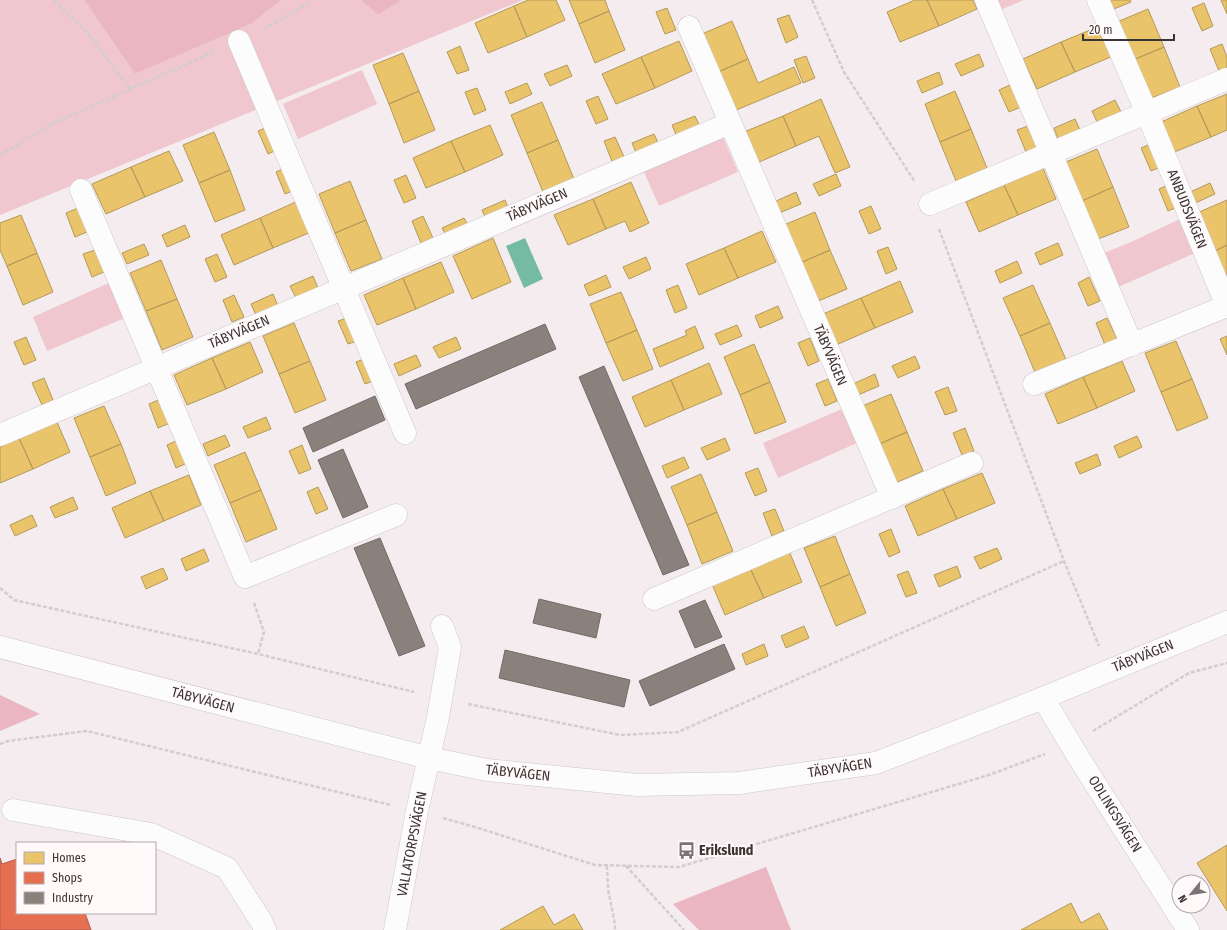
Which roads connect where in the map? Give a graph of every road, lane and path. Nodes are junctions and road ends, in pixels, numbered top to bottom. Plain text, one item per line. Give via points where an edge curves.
1 (54, 0) edge
2 (310, 0) edge
3 (812, 0) edge
4 (986, 0) edge
5 (1098, 0) edge
6 (689, 27) dead end
7 (239, 41) junction
8 (1227, 79) edge
9 (130, 89) junction
10 (1147, 113) junction
11 (730, 123) junction
12 (1050, 154) junction
13 (0, 155) edge
14 (81, 190) dead end
15 (930, 204) junction
16 (343, 288) junction
17 (1227, 306) edge
18 (1132, 345) junction
19 (157, 368) junction
20 (1034, 384) dead end
21 (405, 433) dead end
22 (0, 435) edge
23 (972, 463) dead end
24 (892, 498) junction
25 (396, 515) dead end
26 (1064, 561) junction
27 (245, 577) junction
28 (0, 588) edge
29 (654, 599) dead end
30 (1227, 622) edge
31 (442, 626) dead end
32 (0, 647) edge
33 (258, 654) junction
34 (1108, 670) junction
35 (440, 698) junction
36 (1043, 698) junction
37 (429, 758) junction
38 (13, 810) dead end
39 (607, 866) dead end
40 (626, 866) dead end
41 (265, 930) edge
42 (395, 930) edge
43 (615, 930) edge
44 (684, 930) edge
45 (1188, 930) edge

1 - 9 path via 91,37
2 - 7 path via 306,5
3 - 15 path via 844,72
4 - 12 main road
5 - 10 main road, ANBUDSVÄGEN
6 - 11 main road, TÄBYVÄGEN
7 - 9 path
7 - 16 main road
8 - 10 main road
9 - 13 path via 54,123
10 - 12 main road
10 - 17 main road, ANBUDSVÄGEN
11 - 16 main road, TÄBYVÄGEN
11 - 24 main road, TÄBYVÄGEN
12 - 15 main road
12 - 18 main road
14 - 19 main road
15 - 26 path
16 - 19 main road, TÄBYVÄGEN
16 - 21 main road
17 - 18 main road, ANBUDSVÄGEN
18 - 20 main road, ANBUDSVÄGEN
19 - 22 main road, TÄBYVÄGEN
19 - 27 main road
23 - 24 main road
24 - 29 main road
25 - 27 main road
26 - 34 path
26 - 35 path via 678,732 620,735
27 - 33 path via 264,632
28 - 33 path via 14,600
30 - 34 main road, TÄBYVÄGEN
31 - 35 main road via 450,647
32 - 37 main road, TÄBYVÄGEN
33 - 35 path
34 - 36 main road, TÄBYVÄGEN
35 - 37 main road
36 - 37 main road, TÄBYVÄGEN via 876,763 739,783 637,785 487,770
36 - 45 main road, ODLINGSVÄGEN
37 - 42 main road, VALLATORPSVÄGEN
38 - 41 main road via 151,834 227,868
39 - 43 path
40 - 44 path

